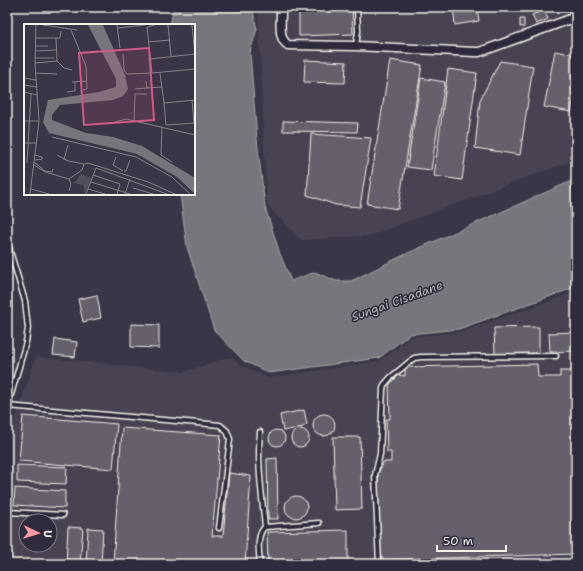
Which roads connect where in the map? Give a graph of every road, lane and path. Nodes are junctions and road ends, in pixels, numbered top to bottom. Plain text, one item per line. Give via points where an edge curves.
1 (357, 7) edge
2 (281, 13) dead end
3 (576, 16) edge
4 (356, 46) junction
5 (7, 241) edge
6 (556, 356) dead end
7 (7, 407) edge
8 (260, 432) dead end
9 (7, 512) edge
10 (63, 515) dead end
11 (319, 524) dead end
12 (265, 527) junction
13 (219, 528) dead end
14 (260, 564) edge
15 (379, 564) edge

1 - 4 lane
2 - 4 street via 282,38 288,45
3 - 4 street via 479,52
5 - 7 lane via 25,301 28,328
6 - 15 lane via 414,358 384,385 380,454 375,475
7 - 13 lane via 220,425 227,431 230,439
8 - 12 lane
9 - 10 lane
11 - 12 lane
12 - 14 lane via 261,530 259,540

